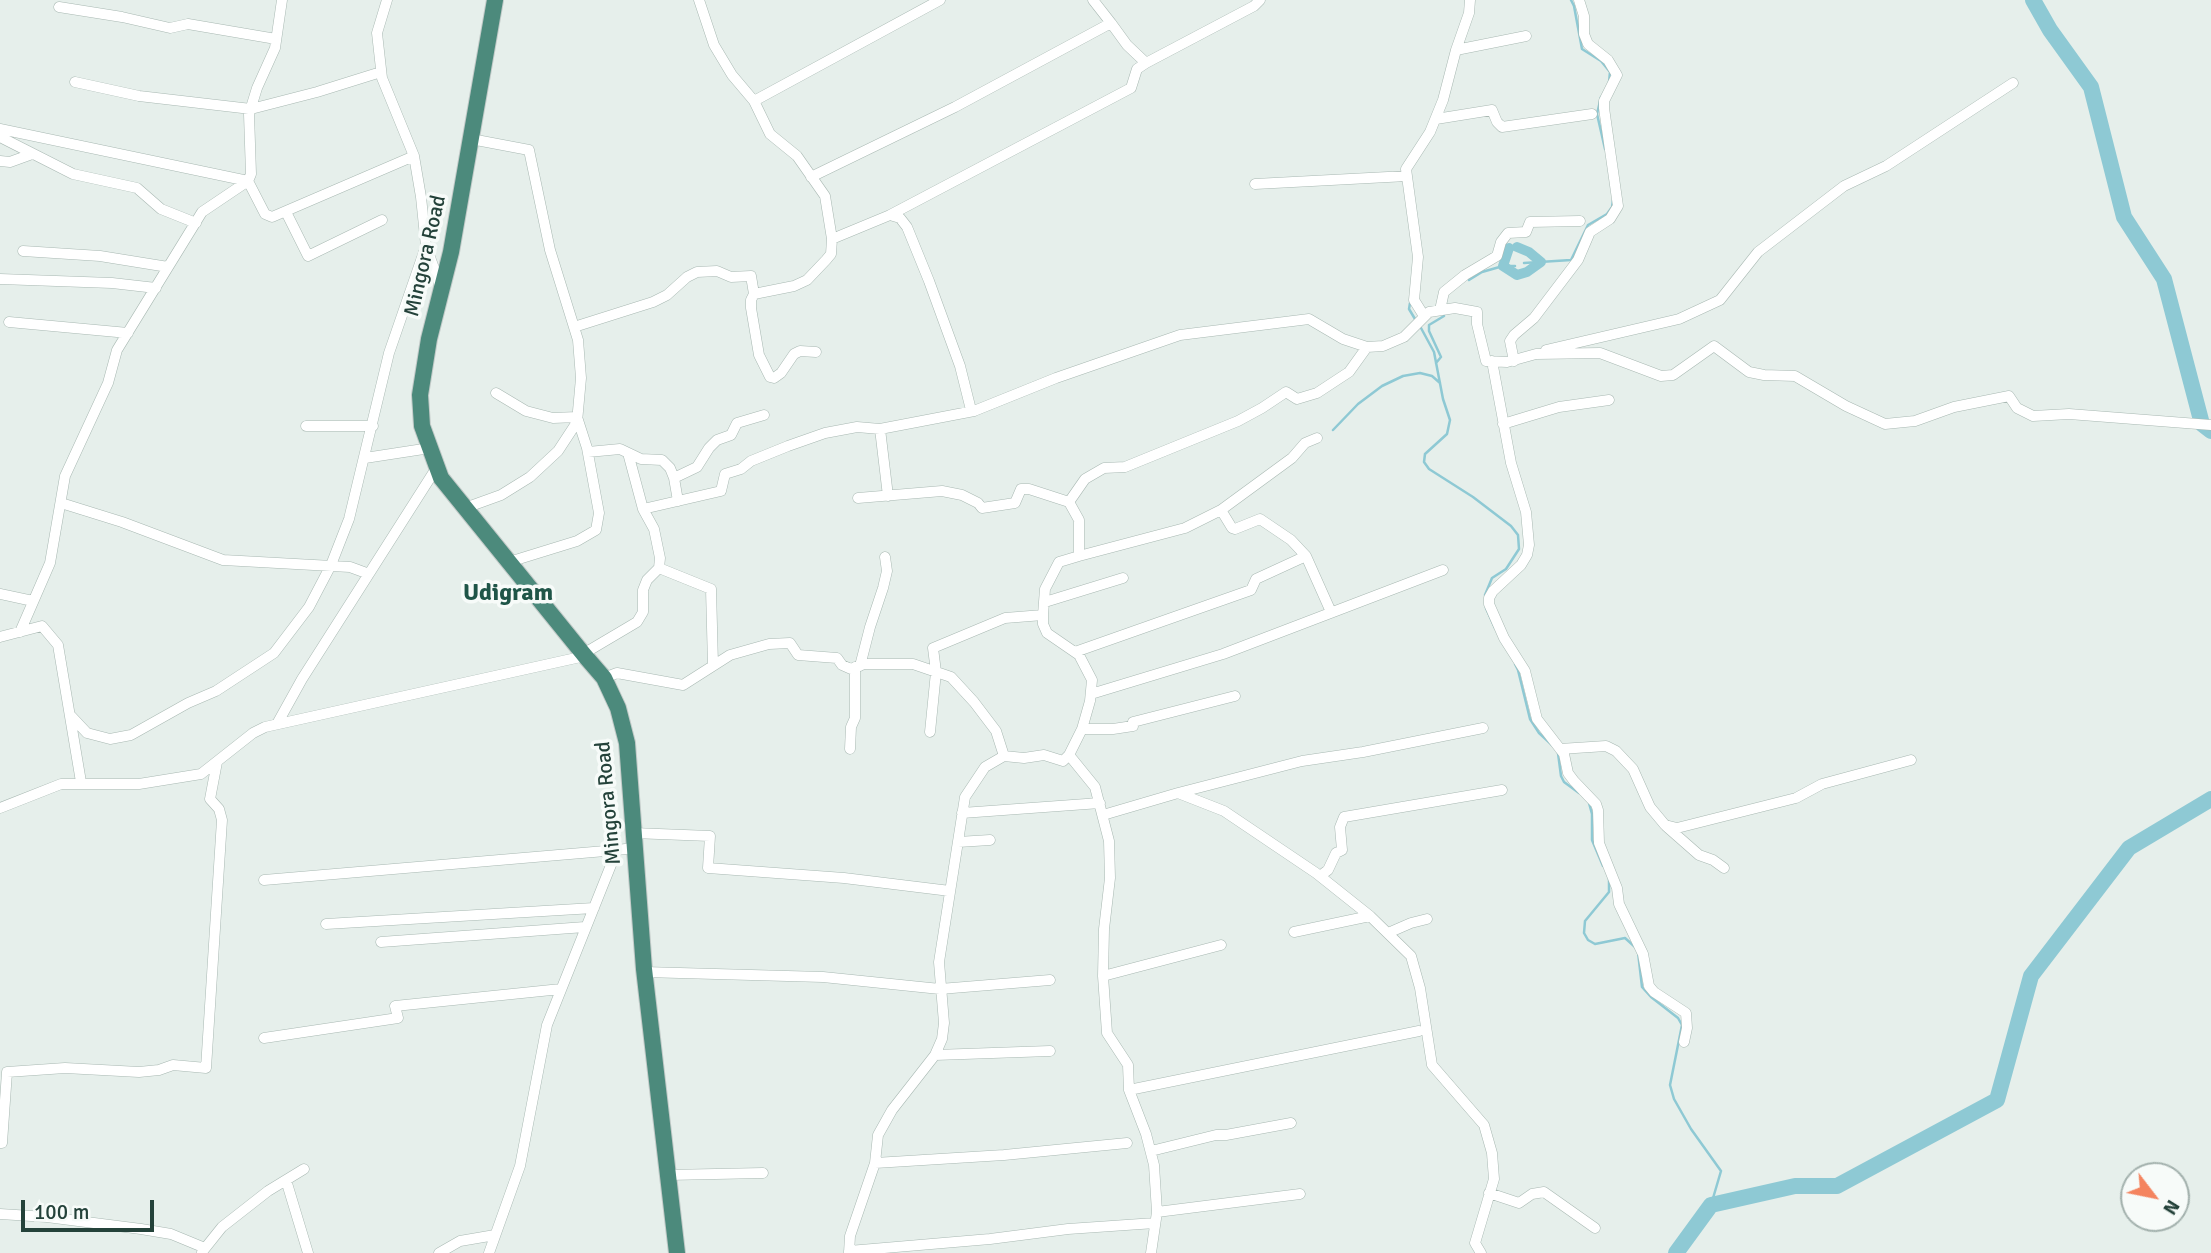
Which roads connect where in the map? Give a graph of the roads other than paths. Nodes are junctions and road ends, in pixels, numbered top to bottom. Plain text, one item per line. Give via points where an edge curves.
1 (282, 0) edge
2 (387, 0) edge
3 (495, 0) edge
4 (699, 0) edge
5 (940, 0) edge
6 (1093, 0) edge
7 (1259, 0) edge
8 (1470, 0) edge
9 (1579, 0) edge
10 (59, 7) dead end
11 (1111, 23) junction
12 (1526, 36) dead end
13 (276, 39) junction
14 (1456, 50) junction
15 (1146, 63) junction
16 (381, 72) junction
17 (75, 82) dead end
18 (2013, 83) dead end
19 (754, 101) junction
20 (251, 109) junction
21 (1592, 114) dead end
22 (1436, 120) junction
23 (0, 129) edge
24 (0, 137) edge
25 (471, 139) junction
26 (32, 155) junction
27 (414, 156) junction
28 (0, 161) edge
29 (1407, 176) junction
30 (811, 177) junction
31 (248, 181) junction
32 (1255, 184) dead end
33 (286, 212) junction
34 (890, 215) junction
35 (382, 220) dead end
36 (1580, 221) dead end
37 (196, 223) junction
38 (832, 239) junction
39 (426, 246) junction
40 (23, 251) dead end
41 (168, 267) junction
42 (0, 279) edge
43 (156, 289) junction
44 (442, 289) junction
45 (754, 294) junction
46 (1440, 310) junction
47 (1424, 316) junction
48 (9, 322) dead end
49 (574, 327) junction
50 (128, 332) junction
51 (1367, 347) junction
52 (816, 352) dead end
53 (1536, 354) junction
54 (1514, 360) junction
55 (1492, 361) junction
56 (496, 393) dead end
57 (1609, 400) dead end
58 (974, 411) junction
59 (764, 415) dead end
60 (577, 417) junction
61 (1503, 424) junction
62 (2211, 425) edge
63 (306, 426) dead end
64 (373, 426) junction
65 (880, 429) junction
66 (1317, 438) dead end
67 (430, 448) junction
68 (588, 452) junction
69 (628, 453) junction
70 (365, 458) junction
71 (437, 467) junction
72 (674, 478) junction
73 (888, 496) junction
74 (858, 498) dead end
75 (678, 501) junction
76 (1069, 502) junction
77 (61, 503) junction
78 (465, 508) junction
79 (643, 509) junction
80 (1221, 510) junction
81 (1079, 556) junction
82 (1306, 556) junction
83 (885, 557) dead end
84 (509, 562) junction
85 (331, 565) junction
86 (659, 568) junction
87 (1443, 570) dead end
88 (369, 574) junction
89 (1123, 578) dead end
90 (0, 594) edge
91 (33, 601) junction
92 (1045, 602) junction
93 (1331, 612) junction
94 (1043, 615) junction
95 (20, 632) junction
96 (0, 637) edge
97 (1076, 652) junction
98 (584, 655) junction
99 (713, 665) junction
100 (858, 667) junction
101 (936, 672) junction
102 (604, 678) junction
103 (1091, 694) junction
104 (1235, 696) dead end
105 (71, 716) junction
106 (277, 724) junction
107 (1483, 728) dead end
108 (1082, 729) junction
109 (930, 732) dead end
110 (850, 749) dead end
111 (1560, 749) junction
112 (1069, 755) junction
113 (1004, 756) junction
114 (1911, 760) dead end
115 (217, 762) junction
116 (81, 782) junction
117 (1502, 790) dead end
118 (1178, 793) junction
119 (1100, 803) junction
120 (0, 808) edge
121 (962, 813) junction
122 (1103, 815) junction
123 (1665, 825) junction
124 (990, 840) dead end
125 (634, 841) junction
126 (958, 842) junction
127 (617, 850) junction
128 (1724, 868) dead end
129 (1320, 876) junction
130 (264, 880) dead end
131 (950, 891) junction
132 (594, 908) junction
133 (1370, 916) junction
134 (1427, 919) dead end
135 (326, 924) dead end
136 (585, 927) junction
137 (1294, 932) dead end
138 (1388, 933) junction
139 (381, 942) dead end
140 (1221, 945) dead end
141 (644, 972) junction
142 (1102, 976) junction
143 (1050, 980) dead end
144 (561, 989) junction
145 (940, 989) junction
146 (1419, 1031) dead end
147 (264, 1038) dead end
148 (1684, 1042) dead end
149 (1050, 1051) dead end
150 (934, 1055) junction
151 (1129, 1090) junction
152 (1290, 1123) dead end
153 (0, 1143) edge
154 (1127, 1143) dead end
155 (1151, 1151) junction
156 (875, 1163) junction
157 (304, 1168) dead end
158 (763, 1173) dead end
159 (668, 1175) junction
160 (286, 1180) junction
161 (1489, 1193) junction
162 (1300, 1194) dead end
163 (0, 1214) edge
164 (1156, 1217) junction
165 (1595, 1228) dead end
166 (495, 1235) junction
167 (203, 1251) edge
168 (849, 1252) edge
169 (307, 1253) edge
170 (439, 1253) edge
171 (489, 1253) edge
172 (677, 1253) edge
173 (1151, 1253) edge
174 (1481, 1253) edge

1 - 13 street
2 - 16 street via 377,33
3 - 25 highway, Mingora Road
4 - 19 street via 714,45
5 - 19 street
6 - 11 street
7 - 15 street
8 - 14 street
9 - 54 street via 1588,44 1608,60 1617,75 1604,108 1618,206 1610,219 1590,232 1578,260 1534,318 1514,335 1510,341
10 - 13 street via 170,28 188,24
11 - 15 street
11 - 30 street
12 - 14 street
13 - 20 street
14 - 22 street
15 - 34 street via 1137,69 1131,89
16 - 20 street
16 - 27 street
17 - 20 street via 139,96
18 - 53 street via 1886,166 1844,186 1758,252 1720,300 1679,319
19 - 30 street via 770,134 797,156
20 - 31 street
21 - 22 street via 1503,127 1492,110
22 - 29 street via 1406,169
23 - 31 street
24 - 26 street
25 - 44 highway, Mingora Road
25 - 49 street via 529,150 550,250
26 - 28 street
26 - 37 street via 74,174 137,188 161,209
27 - 33 street
27 - 39 street
29 - 32 street
29 - 47 street via 1418,257 1414,300
30 - 38 street via 825,197
31 - 33 street via 265,214 272,217
31 - 37 street via 202,212
33 - 35 street via 308,256
34 - 38 street
34 - 58 street via 900,218 915,244
36 - 46 street via 1530,222 1526,232 1508,233 1497,256 1444,292
37 - 41 street
38 - 45 street via 831,254 807,280
39 - 44 street
39 - 64 street via 389,353
40 - 41 street
41 - 43 street
42 - 43 street
43 - 50 street
44 - 67 highway, Mingora Road via 420,395 422,426
45 - 49 street via 751,276 697,272 653,302
45 - 52 street via 751,308 759,355 770,377 781,373 794,354
46 - 47 street
46 - 55 street via 1477,312 1486,361
47 - 51 street via 1404,337
48 - 50 street
49 - 60 street via 581,378
50 - 77 street via 65,477
51 - 58 street via 1342,339 1309,318 1205,331 1123,354
51 - 76 street via 1349,372 1317,393 1297,399 1286,392 1238,421 1125,467 1104,468 1085,479
53 - 54 street
53 - 62 street via 1600,354 1661,376 1673,374 1714,346 1749,372 1795,376 1885,424 1915,421 1954,407 2009,396 2017,408 2033,416 2069,414
54 - 55 street
55 - 61 street
56 - 60 street via 526,411 553,418
57 - 61 street via 1559,407
58 - 65 street
59 - 72 street via 737,423 731,435 717,440 697,467
60 - 68 street
60 - 78 street via 558,452 530,477 501,495
61 - 111 street via 1526,512 1529,545 1521,565 1493,591 1489,604 1525,671 1536,719
63 - 64 street
64 - 70 street
65 - 73 street
65 - 75 street via 857,427 788,446 725,474 721,491
66 - 80 street
67 - 70 street
67 - 71 highway, Mingora Road
68 - 69 street via 610,448
68 - 84 street via 599,513 596,530 577,541
69 - 72 street via 662,460
69 - 79 street
70 - 85 street
71 - 78 highway, Mingora Road
71 - 88 street
72 - 75 street
73 - 74 street
73 - 76 street via 942,491 982,508 1015,503 1021,489 1029,489
75 - 79 street
76 - 81 street via 1079,520
77 - 85 street via 223,560
77 - 91 street via 50,563
78 - 84 highway, Mingora Road
79 - 86 street via 654,529
80 - 81 street via 1185,528
80 - 82 street via 1236,529 1260,519
81 - 92 street via 1059,562 1045,589
82 - 93 street
82 - 97 street via 1256,579 1251,590
83 - 100 street via 883,588
84 - 98 highway, Mingora Road
85 - 88 street
85 - 105 street via 309,607 274,653 216,691 131,735 110,739 87,733
86 - 98 street via 647,580 643,612 637,622
86 - 99 street via 711,589
87 - 93 street
88 - 106 street
89 - 92 street
90 - 91 street
91 - 95 street
92 - 94 street
93 - 103 street via 1223,654
94 - 97 street via 1047,633
94 - 101 street via 1005,618 933,648
95 - 96 street
95 - 105 street via 42,626 58,645
97 - 103 street via 1092,680
98 - 102 highway, Mingora Road
98 - 106 street
99 - 100 street via 730,655 790,643 798,656 837,658 847,668
99 - 102 street via 684,685 617,673
100 - 101 street via 913,664
100 - 110 street
101 - 109 street
101 - 113 street via 951,677 974,702 996,731
102 - 125 highway, Mingora Road via 627,743
103 - 108 street
104 - 108 street via 1133,722 1133,726
105 - 116 street
106 - 115 street via 253,733
107 - 118 street via 1302,761
108 - 112 street
111 - 123 street via 1606,747 1616,751 1633,769 1650,807
111 - 148 street via 1568,773 1596,804 1599,842 1619,904 1643,954 1649,986 1686,1013
112 - 113 street via 1063,761 1044,755
112 - 119 street via 1095,787
113 - 121 street via 985,767 965,797
114 - 123 street via 1822,784 1796,798 1677,828
115 - 116 street via 201,774 139,784
115 - 153 street via 210,799 222,820 206,1068 173,1065 138,1072 65,1068 7,1072
116 - 120 street via 61,784
117 - 129 street via 1343,817 1339,827 1342,850
118 - 122 street
118 - 129 street via 1224,811
119 - 121 street
119 - 122 street
121 - 126 street
122 - 142 street via 1110,878
123 - 128 street via 1699,855
124 - 126 street
125 - 127 street
125 - 131 street via 710,836 708,868
125 - 141 highway, Mingora Road
126 - 131 street
127 - 130 street
127 - 132 street
129 - 133 street
131 - 145 street via 939,962
132 - 135 street
132 - 136 street
133 - 137 street
133 - 138 street
134 - 138 street
136 - 139 street
136 - 144 street
138 - 161 street via 1411,956 1432,1065 1484,1125 1494,1179
140 - 142 street
141 - 145 street via 823,977
141 - 159 highway, Mingora Road
142 - 151 street via 1107,1033 1128,1065
143 - 145 street
144 - 147 street via 395,1006 398,1018
144 - 166 street via 547,1025 520,1166
145 - 150 street via 944,1023
146 - 151 street
149 - 150 street
150 - 156 street via 887,1118 878,1135
151 - 155 street
152 - 155 street
154 - 156 street
155 - 164 street
156 - 168 street via 850,1236
157 - 160 street
158 - 159 street
159 - 172 highway, Mingora Road
160 - 167 street via 222,1227
160 - 169 street
161 - 165 street via 1519,1203 1544,1192
161 - 174 street via 1475,1242
162 - 164 street
163 - 167 street via 171,1234
164 - 168 street
164 - 173 street
166 - 170 street via 460,1241
166 - 171 street

